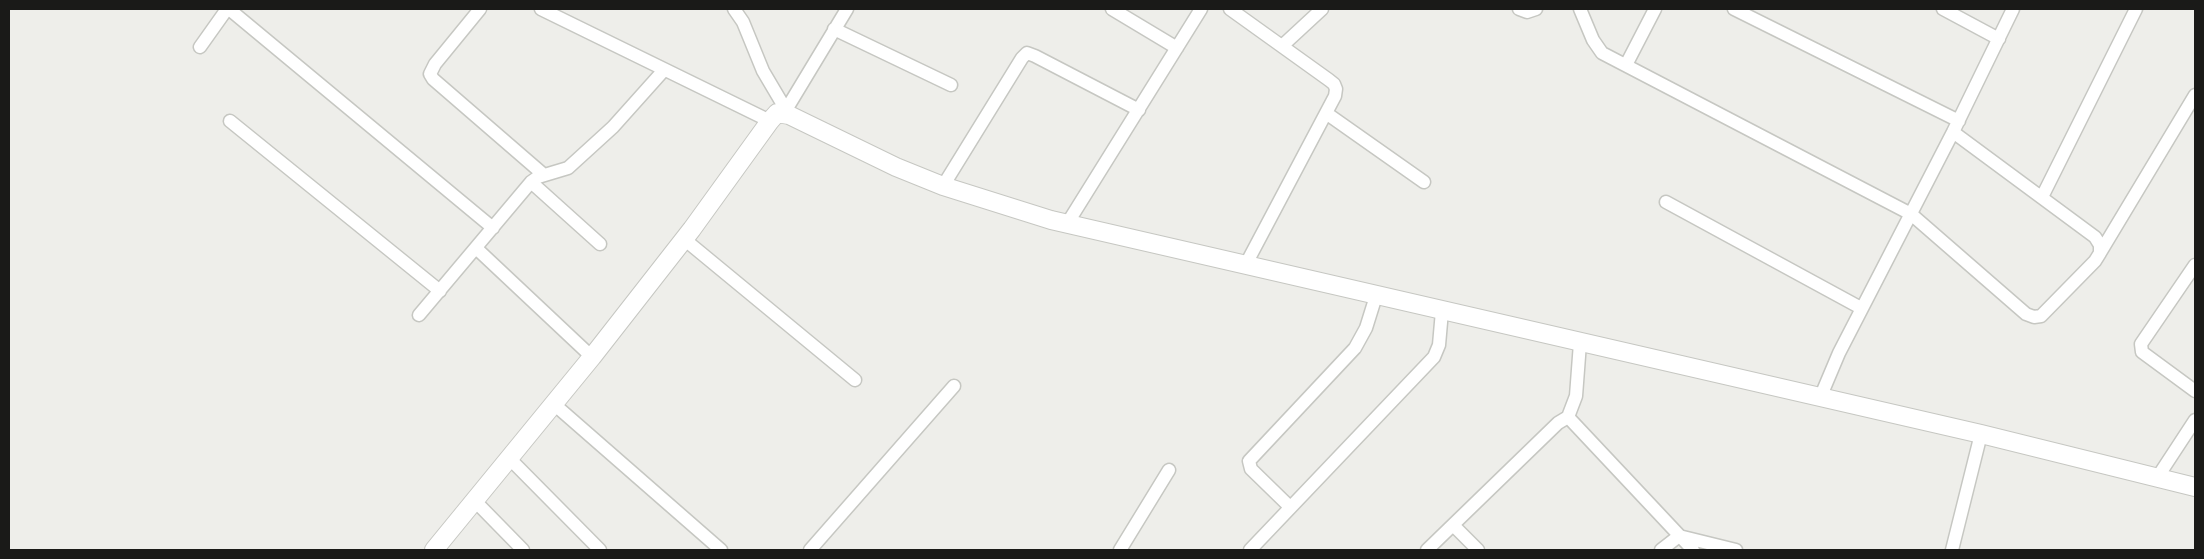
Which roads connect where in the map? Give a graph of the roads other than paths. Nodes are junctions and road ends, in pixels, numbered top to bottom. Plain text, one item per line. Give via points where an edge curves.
1 (228, 9) edge
2 (480, 9) edge
3 (542, 9) edge
4 (734, 9) edge
5 (847, 9) edge
6 (1112, 9) edge
7 (1201, 9) edge
8 (1230, 9) edge
9 (1322, 9) edge
10 (1519, 9) edge
11 (1536, 9) edge
12 (1580, 9) edge
13 (1655, 9) edge
14 (1734, 9) edge
15 (1943, 9) edge
16 (2013, 9) edge
17 (2136, 9) edge
18 (834, 29) junction
19 (1999, 39) junction
20 (1282, 46) junction
21 (200, 47) dead end
22 (1177, 48) junction
23 (1626, 65) junction
24 (664, 70) junction
25 (951, 86) dead end
26 (2195, 95) edge
27 (1139, 110) junction
28 (788, 112) junction
29 (1326, 113) junction
30 (230, 121) dead end
31 (770, 121) junction
32 (1956, 127) junction
33 (544, 175) junction
34 (532, 182) junction
35 (1424, 182) dead end
36 (943, 186) junction
37 (2042, 197) junction
38 (1666, 202) dead end
39 (1911, 214) junction
40 (1067, 224) junction
41 (493, 228) junction
42 (684, 239) junction
43 (600, 244) dead end
44 (476, 248) junction
45 (2100, 253) junction
46 (2195, 265) edge
47 (1245, 266) junction
48 (440, 291) junction
49 (1376, 296) junction
50 (1861, 308) junction
51 (1442, 311) junction
52 (419, 315) dead end
53 (1580, 343) junction
54 (592, 357) junction
55 (855, 380) dead end
56 (954, 386) dead end
57 (2195, 391) edge
58 (1820, 398) junction
59 (555, 405) junction
60 (1568, 417) junction
61 (2195, 420) edge
62 (1981, 434) junction
63 (510, 459) junction
64 (1169, 470) dead end
65 (2157, 478) junction
66 (2195, 487) edge
67 (475, 501) junction
68 (1290, 508) junction
69 (1453, 525) junction
70 (1679, 536) junction
71 (436, 549) edge
72 (522, 550) edge
73 (600, 550) edge
74 (721, 550) edge
75 (810, 550) edge
76 (1120, 550) edge
77 (1250, 550) edge
78 (1427, 550) edge
79 (1478, 550) edge
80 (1661, 550) edge
81 (1693, 550) edge
82 (1736, 550) edge
83 (1952, 550) edge

1 - 21 street
1 - 41 street
2 - 33 street via 430,74
3 - 24 street
4 - 28 street via 743,22 763,71
5 - 18 street
6 - 22 street
7 - 22 street
8 - 20 street
9 - 20 street
10 - 11 street via 1527,12
12 - 23 street via 1596,47
13 - 23 street
14 - 32 street
15 - 19 street
16 - 19 street
17 - 37 street
18 - 25 street
18 - 28 street
19 - 32 street
20 - 29 street via 1334,84 1335,96
22 - 27 street
23 - 39 street
24 - 31 street
24 - 33 street via 586,153 568,168
26 - 45 street
27 - 36 street via 1027,53
27 - 40 street
28 - 31 street via 777,113
28 - 36 street via 896,167
29 - 35 street
29 - 47 street
30 - 48 street
31 - 42 street
32 - 37 street
32 - 39 street
33 - 34 street
34 - 41 street
34 - 43 street
36 - 40 street
37 - 45 street via 2095,238 2100,245
38 - 50 street
39 - 45 street via 2026,314 2034,317 2050,310
39 - 50 street
40 - 47 street
41 - 44 street
42 - 54 street
42 - 55 street
44 - 48 street
44 - 54 street
46 - 57 street via 2141,344 2142,352
47 - 49 street
48 - 52 street
49 - 51 street
49 - 68 street via 1366,328 1355,348 1249,461 1250,469
50 - 58 street
51 - 53 street
51 - 68 street via 1439,345 1434,357
53 - 58 street
53 - 60 street via 1576,396
54 - 59 street
56 - 75 street
58 - 62 street
59 - 63 street
59 - 74 street
60 - 69 street via 1558,422
60 - 70 street
61 - 65 street
62 - 65 street
62 - 83 street
63 - 67 street
63 - 73 street
64 - 76 street
65 - 66 street
67 - 71 street
67 - 72 street
68 - 77 street
69 - 78 street
69 - 79 street
70 - 80 street
70 - 81 street
70 - 82 street

